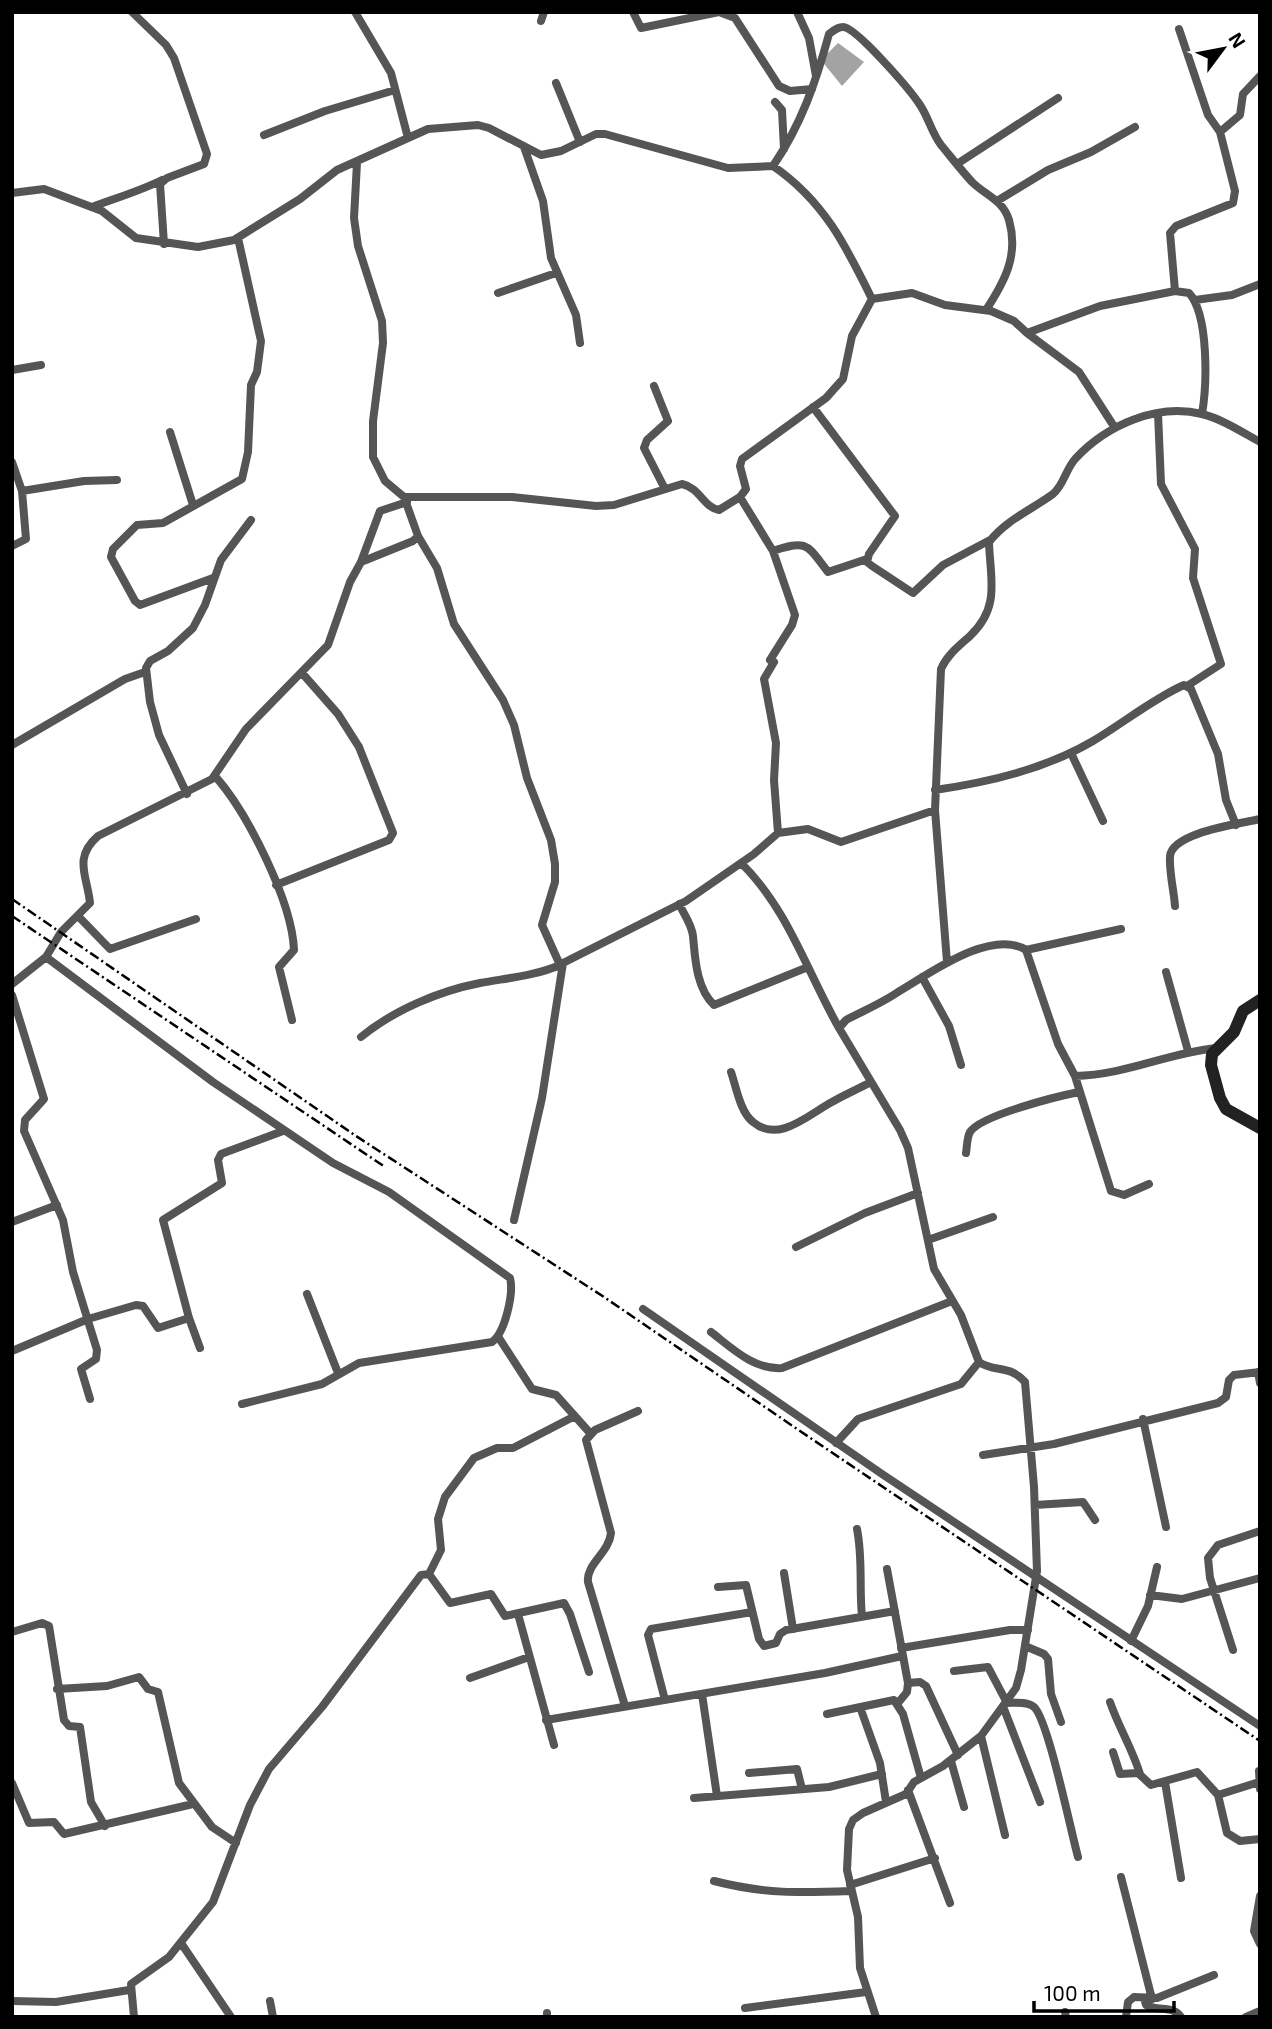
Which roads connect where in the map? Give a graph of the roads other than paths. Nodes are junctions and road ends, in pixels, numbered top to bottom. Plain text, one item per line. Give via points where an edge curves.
1 (132, 12) edge
2 (355, 12) edge
3 (634, 12) edge
4 (719, 12) edge
5 (797, 12) edge
6 (1179, 29) dead end
7 (1260, 76) edge
8 (817, 79) junction
9 (556, 83) dead end
10 (812, 89) junction
11 (396, 90) junction
12 (1058, 98) dead end
13 (775, 102) dead end
14 (1135, 127) dead end
15 (1220, 132) junction
16 (264, 135) dead end
17 (408, 138) junction
18 (580, 142) junction
19 (524, 147) junction
20 (784, 149) junction
21 (357, 163) junction
22 (957, 164) junction
23 (773, 166) junction
24 (162, 180) junction
25 (12, 193) edge
26 (997, 201) junction
27 (92, 206) junction
28 (238, 238) junction
29 (164, 244) junction
30 (556, 273) junction
31 (1260, 284) edge
32 (1175, 291) junction
33 (498, 293) dead end
34 (872, 299) junction
35 (1195, 300) junction
36 (992, 312) junction
37 (1027, 333) junction
38 (580, 343) dead end
39 (41, 365) dead end
40 (12, 370) edge
41 (654, 386) dead end
42 (813, 407) junction
43 (1158, 413) junction
44 (1202, 414) junction
45 (1115, 428) junction
46 (170, 432) dead end
47 (1260, 442) edge
48 (12, 462) edge
49 (117, 480) dead end
50 (665, 489) junction
51 (22, 491) junction
52 (740, 497) junction
53 (405, 499) junction
54 (193, 505) junction
55 (251, 520) dead end
56 (418, 536) junction
57 (990, 540) junction
58 (12, 546) edge
59 (773, 551) junction
60 (361, 562) junction
61 (869, 562) junction
62 (213, 578) junction
63 (145, 672) junction
64 (307, 679) junction
65 (1188, 686) junction
66 (12, 745) edge
67 (1071, 753) junction
68 (218, 780) junction
69 (935, 790) junction
70 (187, 794) junction
71 (935, 810) junction
72 (1260, 819) edge
73 (1103, 821) dead end
74 (1236, 824) junction
75 (778, 833) junction
76 (741, 863) junction
77 (276, 885) junction
78 (680, 904) junction
79 (1175, 906) dead end
80 (78, 916) junction
81 (196, 919) dead end
82 (1121, 929) dead end
83 (1026, 950) junction
84 (46, 957) junction
85 (947, 962) junction
86 (560, 965) junction
87 (808, 968) junction
88 (1166, 972) dead end
89 (922, 977) junction
90 (12, 984) edge
91 (12, 995) edge
92 (1260, 1000) edge
93 (292, 1020) dead end
94 (839, 1028) junction
95 (362, 1037) dead end
96 (1216, 1048) junction
97 (1188, 1051) junction
98 (961, 1065) dead end
99 (731, 1072) dead end
100 (1075, 1076) junction
101 (871, 1082) junction
102 (1079, 1092) junction
103 (23, 1127) junction
104 (1260, 1128) edge
105 (283, 1131) junction
106 (12, 1133) edge
107 (966, 1153) dead end
108 (1149, 1184) dead end
109 (918, 1193) junction
110 (57, 1205) junction
111 (993, 1217) dead end
112 (514, 1220) dead end
113 (12, 1222) edge
114 (928, 1240) junction
115 (796, 1247) dead end
116 (307, 1294) dead end
117 (952, 1301) junction
118 (643, 1309) dead end
119 (188, 1318) junction
120 (88, 1319) junction
121 (712, 1332) dead end
122 (499, 1338) junction
123 (200, 1348) dead end
124 (12, 1351) edge
125 (979, 1362) junction
126 (1259, 1372) edge
127 (338, 1373) junction
128 (1260, 1383) edge
129 (90, 1399) dead end
130 (242, 1404) dead end
131 (638, 1411) dead end
132 (575, 1416) junction
133 (1143, 1419) junction
134 (590, 1433) junction
135 (836, 1443) junction
136 (1030, 1447) junction
137 (982, 1455) dead end
138 (1035, 1505) junction
139 (1095, 1520) dead end
140 (1166, 1527) dead end
141 (857, 1529) dead end
142 (1260, 1531) edge
143 (1157, 1567) dead end
144 (887, 1569) dead end
145 (784, 1573) dead end
146 (429, 1574) junction
147 (1037, 1576) junction
148 (1260, 1578) edge
149 (718, 1587) dead end
150 (1215, 1590) junction
151 (1150, 1595) junction
152 (895, 1611) junction
153 (752, 1612) junction
154 (518, 1614) junction
155 (862, 1617) junction
156 (793, 1629) junction
157 (1028, 1630) junction
158 (12, 1632) edge
159 (1131, 1641) junction
160 (1025, 1646) junction
161 (1233, 1650) dead end
162 (901, 1652) junction
163 (529, 1657) junction
164 (954, 1671) dead end
165 (589, 1672) dead end
166 (470, 1678) dead end
167 (908, 1683) junction
168 (57, 1689) junction
169 (702, 1693) junction
170 (665, 1700) junction
171 (1110, 1702) dead end
172 (898, 1703) junction
173 (625, 1706) junction
174 (1006, 1706) junction
175 (860, 1707) junction
176 (827, 1714) dead end
177 (546, 1720) junction
178 (1061, 1722) dead end
179 (1259, 1723) edge
180 (981, 1737) junction
181 (554, 1745) dead end
182 (1113, 1752) dead end
183 (954, 1758) junction
184 (1259, 1771) edge
185 (749, 1773) dead end
186 (882, 1774) junction
187 (1140, 1774) junction
188 (920, 1778) junction
189 (1165, 1782) junction
190 (12, 1783) edge
191 (1259, 1786) edge
192 (802, 1789) junction
193 (908, 1790) junction
194 (1218, 1795) junction
195 (717, 1796) junction
196 (694, 1798) dead end
197 (16, 1801) edge
198 (886, 1802) junction
199 (1040, 1802) dead end
200 (193, 1804) junction
201 (964, 1807) dead end
202 (105, 1826) junction
203 (1005, 1835) dead end
204 (1260, 1839) edge
205 (236, 1843) junction
206 (1077, 1857) dead end
207 (935, 1858) junction
208 (1121, 1877) dead end
209 (1181, 1878) dead end
210 (714, 1881) dead end
211 (851, 1888) junction
212 (1260, 1896) edge
213 (950, 1903) dead end
214 (181, 1943) junction
215 (1260, 1944) edge
216 (1214, 1975) dead end
217 (130, 1990) junction
218 (866, 1992) junction
219 (1148, 1998) junction
220 (12, 2001) edge
221 (270, 2001) dead end
222 (745, 2008) dead end
223 (1258, 2013) edge
224 (134, 2017) edge
225 (231, 2017) edge
226 (273, 2017) edge
227 (876, 2017) edge
228 (1126, 2017) edge
229 (1181, 2017) edge
230 (1247, 2017) edge

1 - 24 street via 174,58 207,154 204,164
2 - 11 street via 385,58
3 - 4 street via 641,28
4 - 10 street via 736,18 779,86 790,91
5 - 8 street via 809,38
6 - 15 street via 1208,115
7 - 15 street via 1243,94 1240,115
8 - 10 street
8 - 22 street via 829,34 846,27 918,100 934,135
9 - 18 street
10 - 20 street
11 - 16 street
11 - 17 street
12 - 22 street
13 - 20 street via 782,110
14 - 26 street
15 - 32 street via 1236,197 1227,208 1171,230
17 - 19 street via 443,126 478,125 507,134
17 - 21 street
18 - 19 street via 541,155
18 - 23 street via 600,133 727,168
19 - 30 street via 543,201
20 - 23 street
21 - 28 street via 337,170
21 - 53 street via 354,218 358,246 382,321 373,457 385,481
22 - 26 street
23 - 34 street via 838,231
24 - 27 street via 148,189 139,188
24 - 29 street
25 - 27 street via 44,189
26 - 36 street via 1011,232 1010,269
27 - 29 street via 127,234
28 - 29 street via 198,247
28 - 54 street via 261,341 251,385 248,452 242,479
30 - 33 street
30 - 38 street via 576,315
31 - 35 street via 1232,295
32 - 35 street via 1189,293
32 - 37 street via 1100,306
34 - 36 street via 912,293 945,305
34 - 42 street via 852,336 843,379
35 - 44 street via 1206,379
36 - 37 street
37 - 45 street via 1079,372
39 - 40 street
41 - 50 street via 668,421 644,448
42 - 52 street via 742,459 746,489
42 - 61 street via 895,516
43 - 44 street
43 - 45 street
43 - 65 street via 1161,484 1195,549 1193,578 1221,664
44 - 47 street
45 - 57 street via 1074,459 1055,492
46 - 54 street
48 - 51 street
49 - 51 street
50 - 52 street via 674,484 691,486 719,510
50 - 53 street via 596,506 512,497
51 - 58 street via 26,539
52 - 59 street
53 - 56 street
53 - 60 street via 380,511
54 - 62 street via 163,523 137,525 111,557 140,605
55 - 62 street via 228,548
56 - 60 street
56 - 86 street via 437,569 454,624 514,725 527,778 551,841 555,882 542,925
57 - 61 street via 943,565 913,593
57 - 69 street via 991,599 979,627 941,669
59 - 61 street via 799,542 807,545 828,572
59 - 75 street via 795,615 764,679 776,743
60 - 64 street via 328,645
62 - 63 street via 192,628 150,661
63 - 66 street
63 - 70 street via 159,735
64 - 68 street via 246,729
64 - 77 street via 359,747 394,833 388,840
65 - 67 street
65 - 74 street via 1218,754 1226,800
67 - 69 street via 1007,776
67 - 73 street
68 - 70 street
68 - 77 street via 230,793
69 - 71 street
70 - 80 street via 88,845 82,859 90,904
71 - 75 street via 841,842 808,829
71 - 85 street
72 - 74 street
74 - 79 street via 1192,836 1171,852
75 - 76 street
76 - 78 street
76 - 87 street via 791,928
77 - 93 street via 293,944 279,967
78 - 86 street
78 - 87 street via 692,930 696,968 714,1005
80 - 81 street via 110,949
80 - 84 street via 61,932
82 - 83 street
83 - 85 street via 996,945
83 - 100 street via 1058,1044
84 - 90 street
84 - 105 street via 139,1030
85 - 89 street
86 - 95 street via 544,973 439,993
86 - 112 street via 551,1053
87 - 94 street
88 - 97 street
89 - 94 street
89 - 98 street via 949,1026
91 - 103 street via 44,1099
92 - 96 street via 1243,1011 1234,1032
94 - 101 street
96 - 97 street
96 - 104 street via 1211,1065 1220,1098 1238,1118
97 - 100 street via 1122,1071
99 - 101 street via 743,1107 753,1122 764,1128 795,1125
100 - 102 street
101 - 109 street via 900,1129
102 - 107 street via 1029,1104 975,1127
102 - 108 street via 1111,1191 1124,1195
103 - 106 street
103 - 110 street
105 - 119 street via 221,1154 222,1183 163,1220
105 - 122 street via 389,1192 507,1275 511,1288
109 - 114 street
109 - 115 street
110 - 113 street
110 - 120 street
111 - 114 street
114 - 117 street via 934,1269
116 - 127 street
117 - 121 street via 782,1368 751,1362
117 - 125 street
118 - 135 street
119 - 120 street via 158,1328 141,1305
119 - 123 street
120 - 124 street
120 - 129 street via 97,1356 82,1369
122 - 127 street via 359,1363
122 - 132 street via 532,1389 556,1395
125 - 135 street via 961,1384 858,1419
125 - 136 street via 1011,1370 1025,1382
126 - 128 street
126 - 133 street via 1234,1376 1226,1397 1218,1403
127 - 130 street via 323,1384
131 - 134 street
132 - 134 street
132 - 146 street via 513,1448 492,1449 474,1458 444,1497 438,1519 441,1550
133 - 136 street
133 - 140 street
134 - 173 street via 587,1446 611,1534 608,1547 590,1570 588,1583
135 - 147 street
136 - 137 street
136 - 138 street
138 - 139 street via 1083,1502
138 - 147 street
141 - 155 street via 863,1563
142 - 150 street via 1218,1545 1210,1553 1208,1565
143 - 151 street
144 - 152 street
145 - 156 street
146 - 154 street via 450,1603 491,1594 505,1616
146 - 205 street via 416,1580 322,1707 269,1769
147 - 157 street
147 - 159 street
148 - 150 street
149 - 153 street via 744,1583
150 - 151 street via 1182,1599
150 - 161 street
151 - 159 street
152 - 155 street
152 - 162 street
153 - 156 street via 764,1646
153 - 170 street via 651,1629 648,1635
154 - 163 street
154 - 165 street via 564,1603
155 - 156 street
157 - 160 street
157 - 162 street
158 - 168 street via 41,1623 49,1626
159 - 179 street
160 - 174 street
160 - 178 street via 1048,1659 1051,1694
162 - 167 street
162 - 169 street via 825,1674
163 - 166 street
163 - 177 street
164 - 174 street via 988,1667
167 - 172 street
167 - 183 street via 926,1686
168 - 200 street via 142,1678 148,1689 159,1694 174,1770
168 - 202 street via 66,1724 80,1727 91,1802
169 - 170 street
169 - 195 street
170 - 173 street
171 - 187 street
172 - 175 street via 890,1699
172 - 188 street
173 - 177 street
174 - 180 street
174 - 199 street
174 - 206 street via 1027,1704 1037,1712
175 - 176 street
175 - 186 street
177 - 181 street
180 - 183 street
180 - 203 street
182 - 187 street via 1120,1774
183 - 188 street
183 - 201 street
184 - 191 street
185 - 192 street via 797,1769
186 - 192 street
186 - 198 street
187 - 189 street via 1147,1784
188 - 193 street
189 - 194 street via 1197,1772
189 - 209 street
190 - 197 street
191 - 194 street
192 - 195 street
193 - 198 street
193 - 207 street
194 - 204 street via 1227,1833 1240,1841
195 - 196 street
197 - 202 street via 31,1825 54,1822 64,1834
198 - 211 street via 853,1820 847,1847
200 - 202 street
200 - 205 street via 219,1834
205 - 214 street via 213,1902
207 - 211 street
207 - 213 street
208 - 219 street
210 - 211 street via 786,1894
211 - 218 street
212 - 215 street via 1254,1931
214 - 217 street via 131,1984
214 - 225 street
216 - 219 street
217 - 220 street via 56,2002
217 - 224 street
218 - 222 street
218 - 227 street
219 - 228 street via 1130,1999
219 - 229 street via 1146,2005 1151,2008 1171,2009
221 - 226 street
223 - 230 street

